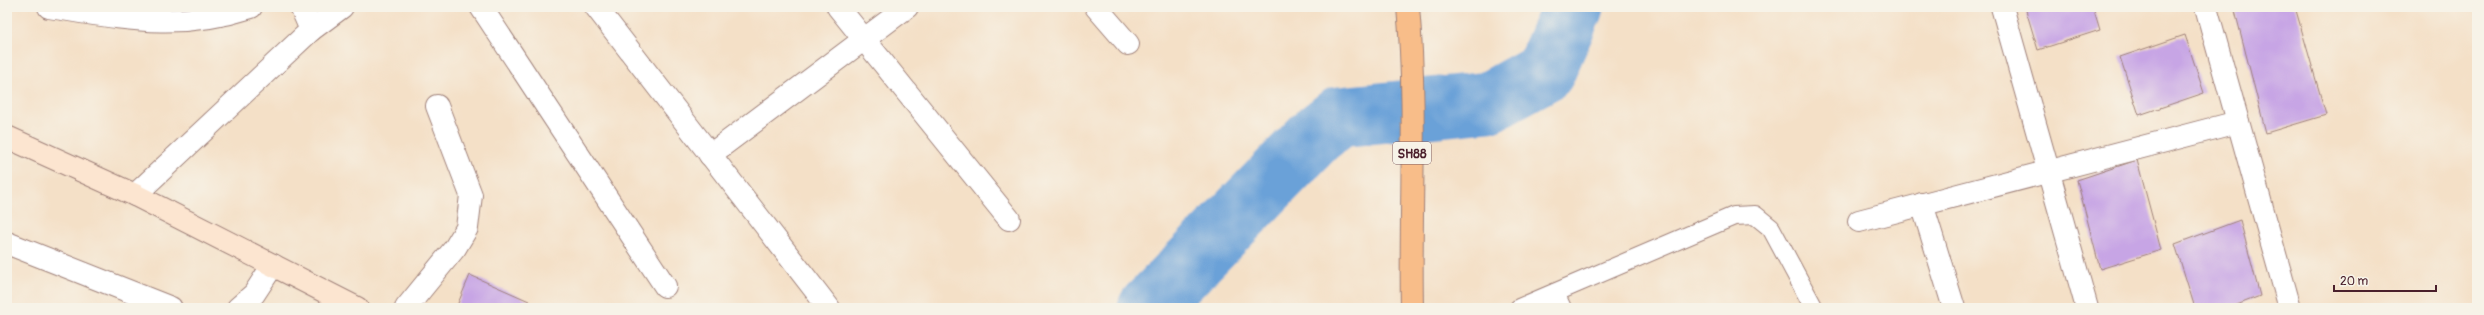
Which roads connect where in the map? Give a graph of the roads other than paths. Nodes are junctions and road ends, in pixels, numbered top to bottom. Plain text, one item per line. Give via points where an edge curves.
1 (49, 7) edge
2 (251, 7) edge
3 (301, 7) edge
4 (342, 7) edge
5 (481, 7) edge
6 (596, 7) edge
7 (838, 7) edge
8 (908, 7) edge
9 (1096, 7) edge
10 (2002, 7) edge
11 (2206, 7) edge
12 (1409, 11) edge
13 (311, 30) junction
14 (863, 40) junction
15 (1128, 44) dead end
16 (437, 106) dead end
17 (2238, 122) junction
18 (7, 137) edge
19 (710, 155) junction
20 (2048, 171) junction
21 (135, 195) junction
22 (1922, 204) junction
23 (1009, 219) dead end
24 (1859, 221) dead end
25 (7, 243) edge
26 (273, 265) junction
27 (664, 286) dead end
28 (1559, 300) edge
29 (171, 308) edge
30 (238, 308) edge
31 (357, 308) edge
32 (406, 308) edge
33 (829, 308) edge
34 (1412, 308) edge
35 (1519, 308) edge
36 (1814, 308) edge
37 (1954, 308) edge
38 (2087, 308) edge
39 (2290, 308) edge

1 - 2 street via 147,21 177,22 221,17
3 - 13 street
4 - 13 street
5 - 27 street
6 - 19 street
7 - 14 street
8 - 14 street
9 - 15 street
10 - 20 street
11 - 17 street
12 - 34 main road, SH88 via 1413,90 1410,216
13 - 21 street
14 - 19 street
14 - 23 street
16 - 32 street via 471,196 467,228 455,248
17 - 20 street
17 - 39 street
18 - 21 main road
19 - 33 street
20 - 22 street
20 - 38 street
21 - 26 main road
22 - 24 street
22 - 37 street
25 - 29 street
26 - 30 street via 254,294
26 - 31 main road
28 - 35 lane
28 - 36 lane via 1734,216 1755,215 1771,228

